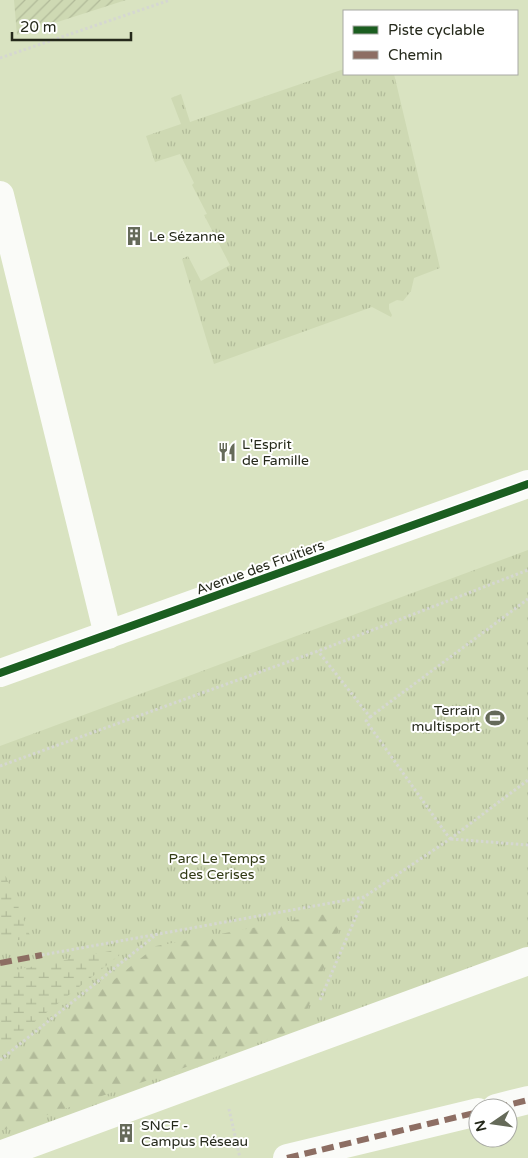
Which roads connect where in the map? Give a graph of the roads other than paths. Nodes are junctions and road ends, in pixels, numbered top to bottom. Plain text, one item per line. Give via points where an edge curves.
1 (0, 195) edge
2 (528, 484) edge
3 (108, 635) junction
4 (0, 674) edge
5 (528, 961) edge
6 (468, 1114) edge
7 (0, 1155) edge
8 (287, 1158) edge

1 - 3 street
2 - 3 street, Avenue des Fruitiers
3 - 4 street, Avenue des Fruitiers
5 - 7 street
6 - 8 street

